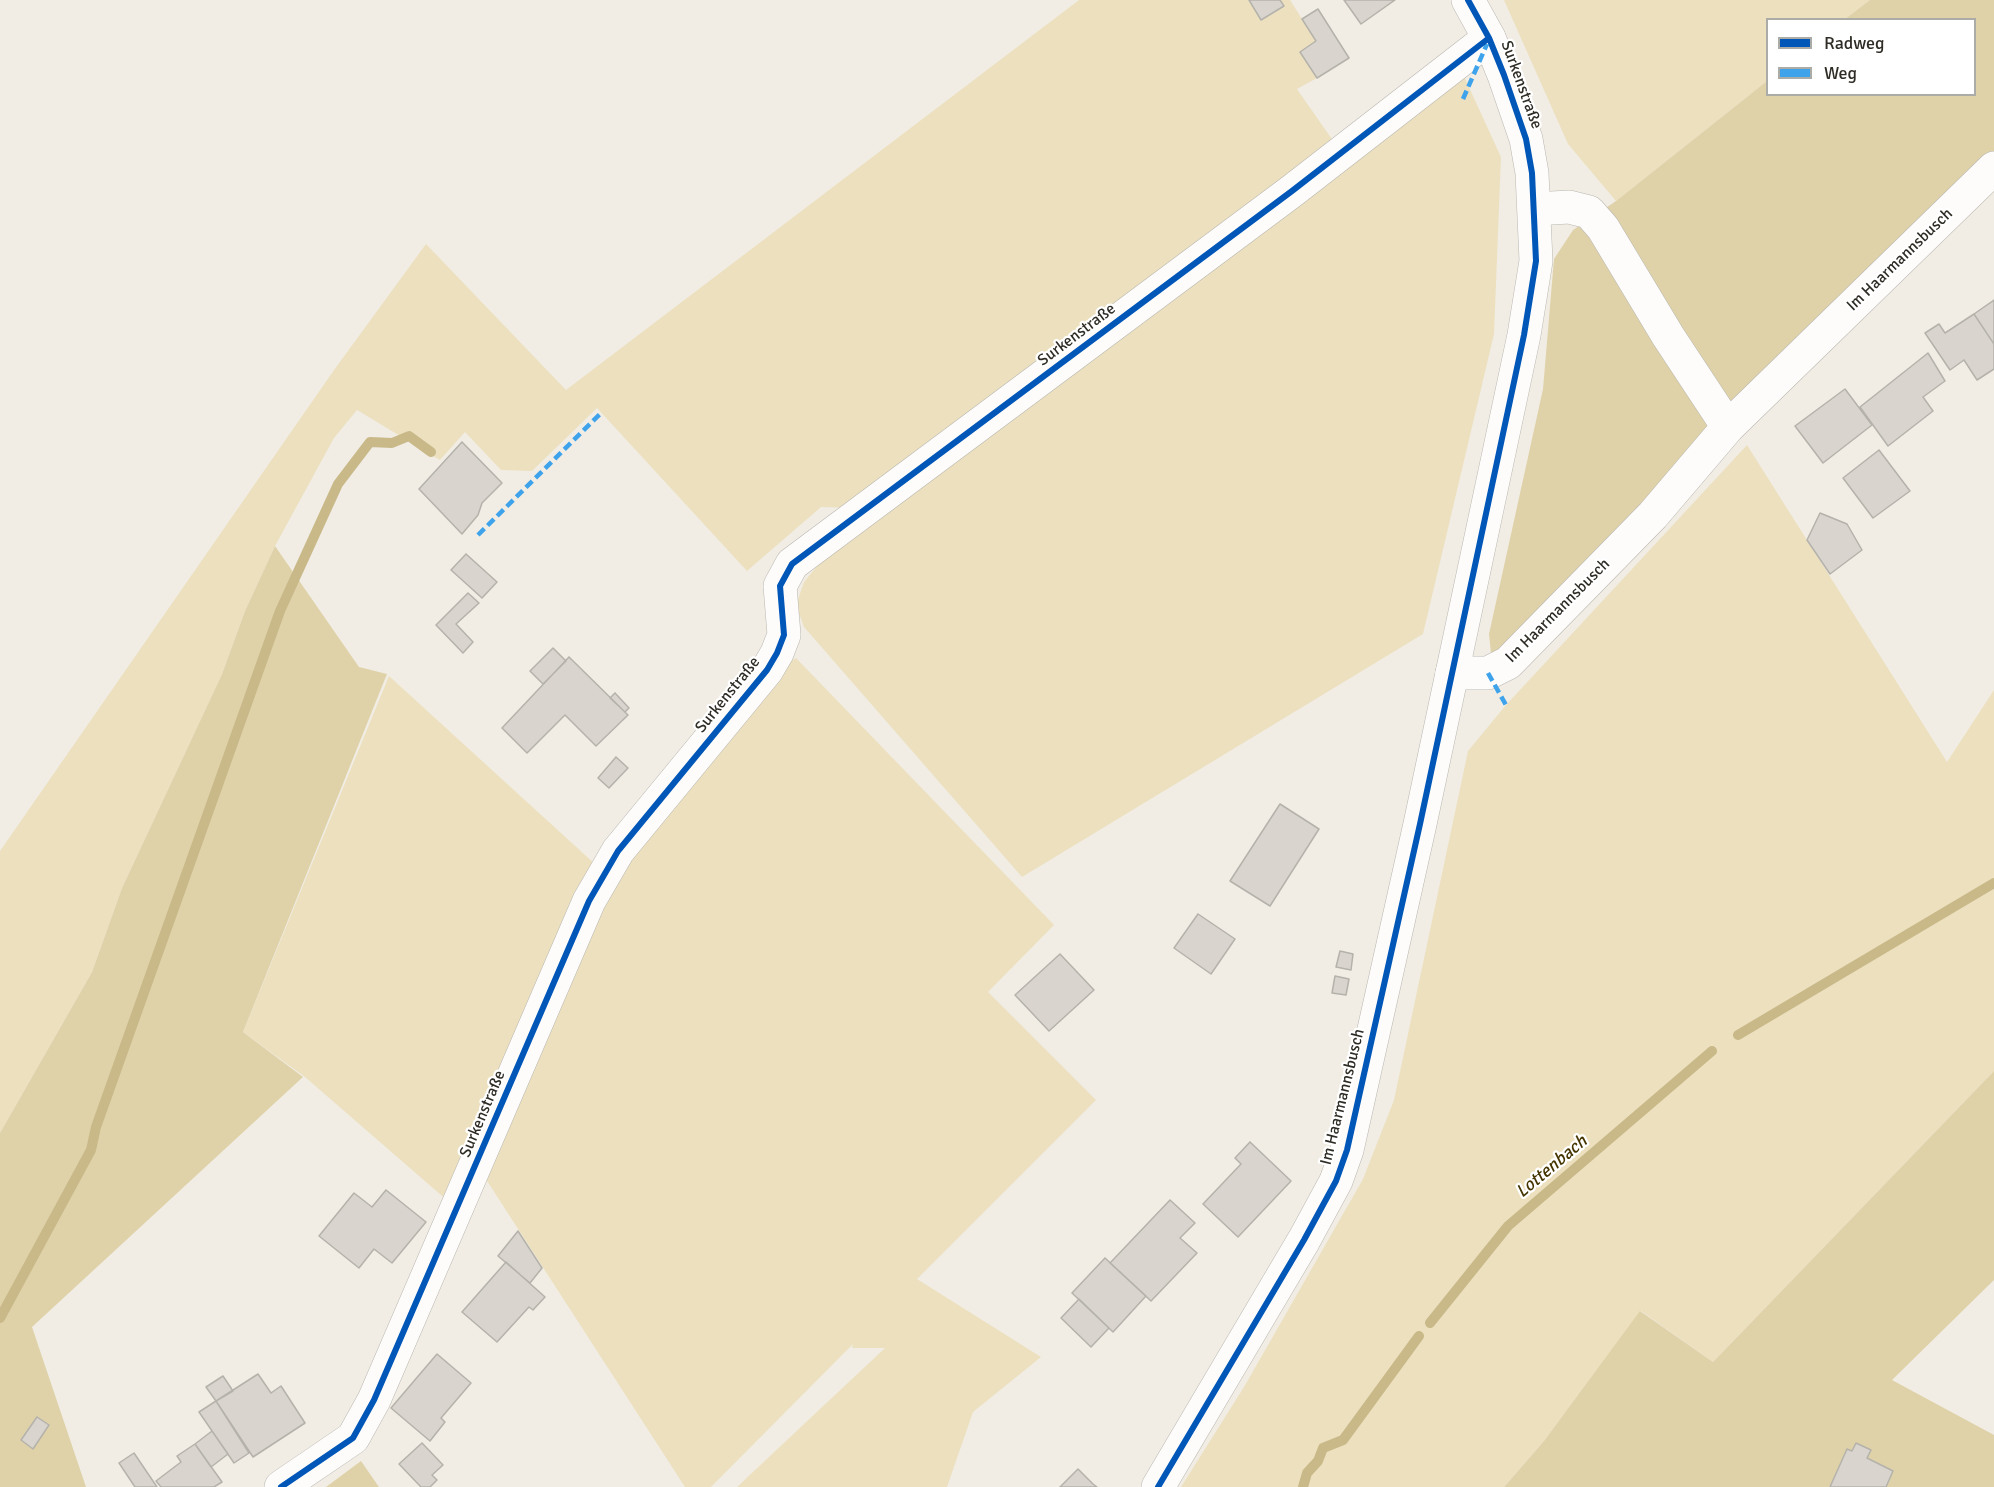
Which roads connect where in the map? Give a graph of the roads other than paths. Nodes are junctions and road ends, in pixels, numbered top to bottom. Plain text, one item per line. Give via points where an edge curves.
1 (1468, 0) edge
2 (1489, 38) junction
3 (1994, 168) edge
4 (1535, 209) junction
5 (1728, 427) junction
6 (1452, 673) junction
7 (281, 1487) edge
8 (1158, 1487) edge

1 - 2 street, Surkenstraße
2 - 4 street, Surkenstraße via 1526,139
2 - 7 street, Surkenstraße via 1293,191 792,564 780,586 783,634 777,653 618,851 590,901 378,1389 353,1438
3 - 5 street, Im Haarmannsbusch
4 - 5 street via 1569,207 1589,212 1603,228
4 - 6 street, Surkenstraße via 1536,261 1524,335
5 - 6 street, Im Haarmannsbusch via 1653,515 1508,663 1488,673
6 - 8 street, Im Haarmannsbusch via 1347,1150 1336,1181

